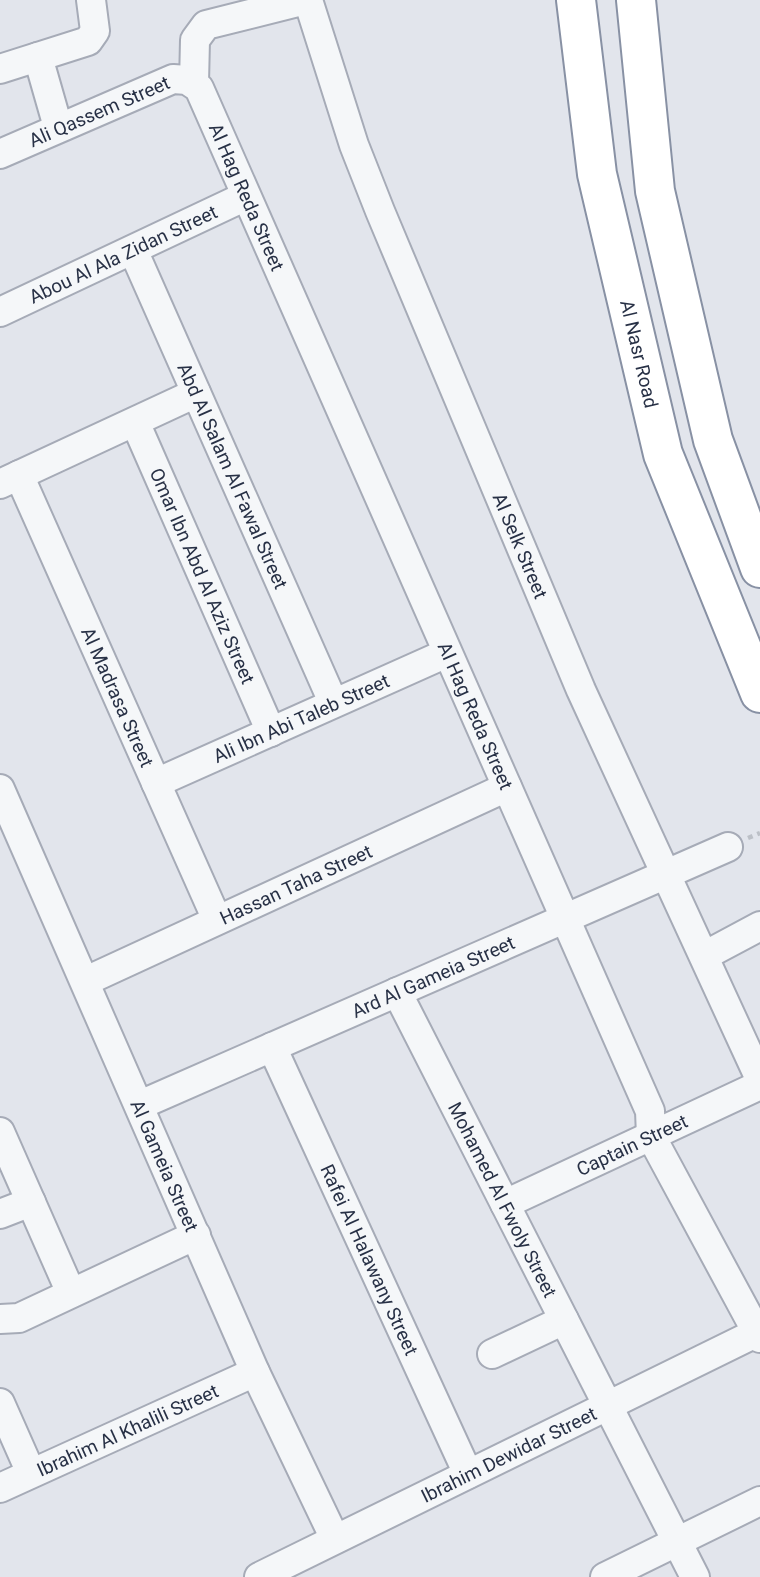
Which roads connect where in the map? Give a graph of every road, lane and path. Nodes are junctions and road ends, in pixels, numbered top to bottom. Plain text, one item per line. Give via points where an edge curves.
1 (91, 0) edge
2 (307, 0) edge
3 (576, 0) edge
4 (636, 0) edge
5 (243, 8) edge
6 (38, 57) junction
7 (0, 69) edge
8 (196, 86) junction
9 (58, 127) junction
10 (0, 153) edge
11 (246, 196) junction
12 (133, 250) junction
13 (0, 312) edge
14 (196, 393) junction
15 (135, 422) junction
16 (10, 480) edge
17 (760, 568) edge
18 (447, 653) junction
19 (760, 693) edge
20 (333, 702) junction
21 (271, 732) junction
22 (156, 783) junction
23 (507, 787) junction
24 (0, 789) edge
25 (728, 847) dead end
26 (13, 848) edge
27 (667, 874) junction
28 (565, 918) junction
29 (217, 920) junction
30 (760, 926) edge
31 (704, 956) junction
32 (86, 981) junction
33 (397, 992) junction
34 (272, 1047) junction
35 (757, 1062) edge
36 (760, 1085) edge
37 (140, 1105) junction
38 (0, 1132) edge
39 (651, 1136) junction
40 (31, 1202) junction
41 (505, 1204) junction
42 (0, 1214) edge
43 (196, 1235) junction
44 (71, 1293) junction
45 (0, 1319) edge
46 (564, 1320) junction
47 (759, 1334) edge
48 (492, 1354) dead end
49 (255, 1372) junction
50 (0, 1403) edge
51 (608, 1406) junction
52 (32, 1473) junction
53 (468, 1474) junction
54 (0, 1488) edge
55 (760, 1501) edge
56 (335, 1539) junction
57 (677, 1542) junction
58 (259, 1577) edge
59 (605, 1577) edge
60 (695, 1577) edge

1 - 6 street via 93,37
2 - 5 street
2 - 27 street, Al Selk Street via 354,145 391,237 581,690
3 - 19 highway, Al Nasr Road via 597,174 663,453
4 - 17 highway via 655,191 713,440
5 - 8 street via 199,31 195,40
6 - 7 street
6 - 9 street
8 - 9 street, Ali Qassem Street via 173,79
8 - 11 street, Al Hag Reda Street
9 - 10 street, Ali Qassem Street
11 - 12 street, Abou Al Ala Zidan Street
11 - 18 street, Al Hag Reda Street
12 - 13 street, Abou Al Ala Zidan Street
12 - 14 street, Abd Al Salam Al Fawal Street
14 - 15 street
14 - 20 street, Abd Al Salam Al Fawal Street
15 - 16 street
15 - 21 street, Omar Ibn Abd Al Aziz Street
16 - 22 street, Al Madrasa Street
18 - 20 street, Ali Ibn Abi Taleb Street
18 - 23 street, Al Hag Reda Street
20 - 21 street, Ali Ibn Abi Taleb Street
21 - 22 street, Ali Ibn Abi Taleb Street
22 - 29 street, Al Madrasa Street
23 - 28 street, Al Hag Reda Street
23 - 29 street, Hassan Taha Street
24 - 26 street, Al Gameia Street
25 - 27 street, Ard Al Gameia Street
26 - 32 street, Al Gameia Street
27 - 28 street, Ard Al Gameia Street
27 - 31 street, Al Selk Street
28 - 33 street, Ard Al Gameia Street
28 - 39 street, Al Hag Reda Street via 650,1111
29 - 32 street, Hassan Taha Street
30 - 31 street
31 - 35 street, Al Selk Street
32 - 37 street, Al Gameia Street
33 - 34 street, Ard Al Gameia Street
33 - 41 street, Mohamed Al Fwoly Street
34 - 37 street, Ard Al Gameia Street
34 - 53 street, Rafei Al Halawany Street
36 - 39 street, Captain Street
37 - 43 street, Al Gameia Street
38 - 40 street
39 - 41 street, Captain Street
39 - 47 street, Al Hag Reda Street
40 - 42 street
40 - 44 street
41 - 46 street, Mohamed Al Fwoly Street
43 - 44 street
43 - 49 street, Al Gameia Street
44 - 45 street via 19,1318
46 - 48 street
46 - 51 street, Mohamed Al Fwoly Street
47 - 51 street, Ibrahim Dewidar Street
49 - 52 street, Ibrahim Al Khalili Street
49 - 56 street, Al Gameia Street
50 - 52 street
51 - 53 street, Ibrahim Dewidar Street
51 - 57 street, Mohamed Al Fwoly Street
52 - 54 street, Ibrahim Al Khalili Street
53 - 56 street, Ibrahim Dewidar Street
55 - 57 street
56 - 58 street, Ibrahim Dewidar Street
57 - 59 street
57 - 60 street, Mohamed Al Fwoly Street

